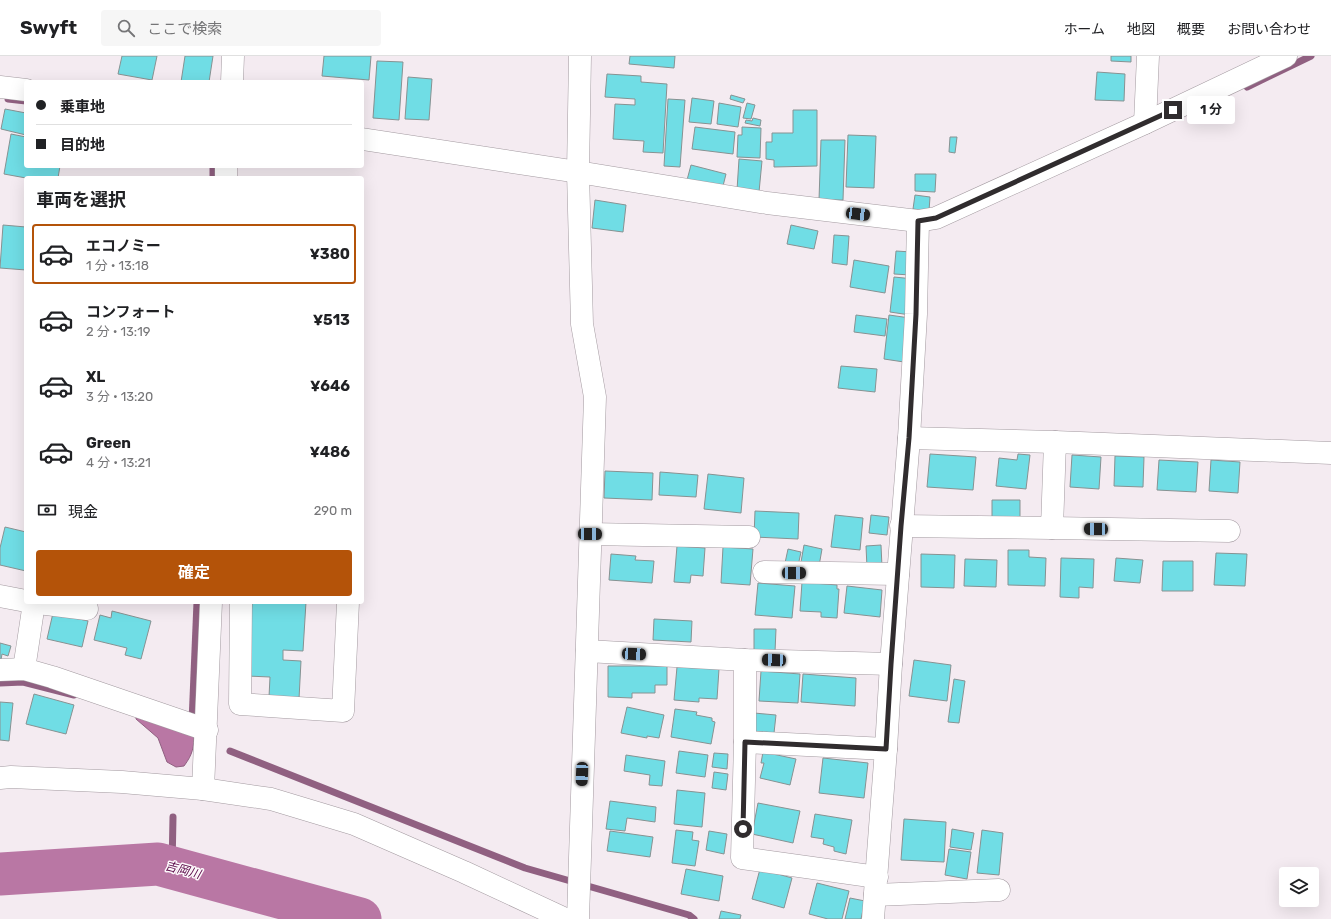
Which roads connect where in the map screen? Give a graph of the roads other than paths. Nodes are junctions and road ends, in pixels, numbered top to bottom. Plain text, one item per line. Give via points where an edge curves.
1 (233, 56) edge
2 (580, 56) edge
3 (1148, 56) edge
4 (1286, 56) edge
5 (232, 80) edge
6 (0, 87) edge
7 (24, 90) edge
8 (1145, 123) junction
9 (364, 138) edge
10 (578, 172) junction
11 (918, 227) junction
12 (909, 438) junction
13 (1055, 442) junction
14 (1331, 453) edge
15 (901, 526) junction
16 (1052, 528) junction
17 (1229, 531) dead end
18 (590, 534) junction
19 (750, 537) dead end
20 (764, 572) dead end
21 (898, 574) junction
22 (0, 596) edge
23 (24, 601) edge
24 (30, 604) edge
25 (46, 604) edge
26 (211, 604) edge
27 (242, 604) edge
28 (348, 604) edge
29 (87, 609) dead end
30 (587, 651) junction
31 (745, 660) junction
32 (891, 664) junction
33 (24, 669) junction
34 (0, 670) edge
35 (196, 727) junction
36 (745, 742) junction
37 (886, 749) junction
38 (0, 778) edge
39 (203, 789) junction
40 (876, 886) junction
41 (999, 890) dead end
42 (578, 910) edge
43 (565, 919) edge
44 (873, 919) edge

1 - 5 street
2 - 10 street
3 - 8 street
4 - 8 street
6 - 7 street
8 - 11 street
9 - 10 street
10 - 11 street
10 - 18 street via 582,324 594,397
11 - 12 street
12 - 13 street
12 - 15 street
13 - 14 street
13 - 16 street
15 - 16 street
15 - 21 street
16 - 17 street
18 - 19 street
18 - 30 street
20 - 21 street
21 - 32 street
22 - 23 street
24 - 33 street
25 - 29 street
26 - 35 street
27 - 28 street via 240,704 343,711
30 - 31 street
30 - 42 street
31 - 32 street
31 - 36 street
32 - 37 street
33 - 34 street
33 - 35 street
35 - 39 street
36 - 37 street
36 - 40 street via 742,858
37 - 40 street
38 - 39 street via 122,782
39 - 43 street via 271,799 354,824
40 - 41 street
40 - 44 street

